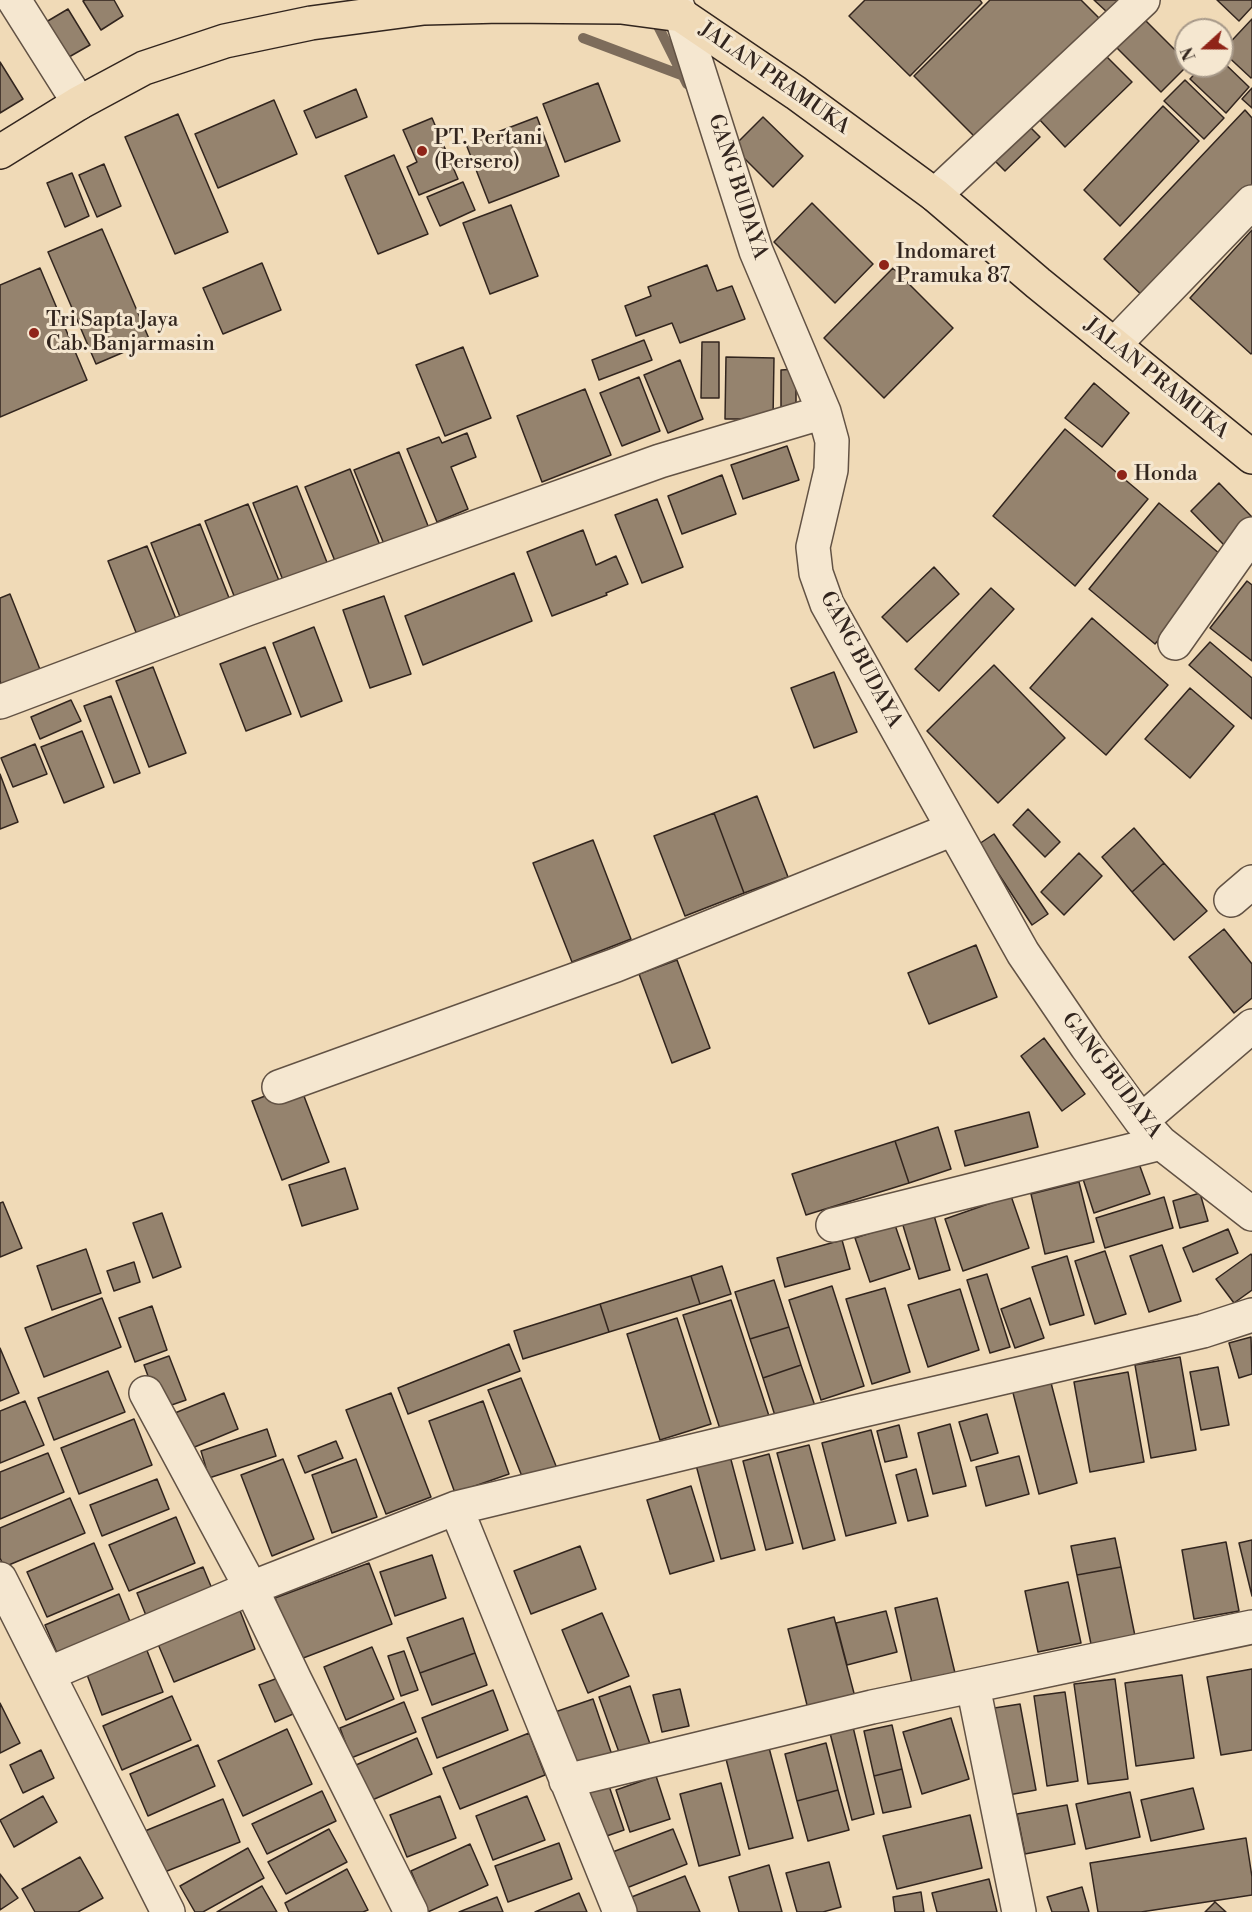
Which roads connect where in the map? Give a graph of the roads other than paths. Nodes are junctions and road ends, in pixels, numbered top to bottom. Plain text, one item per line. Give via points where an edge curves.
1 (14, 0) edge
2 (1143, 0) edge
3 (678, 7) edge
4 (79, 103) junction
5 (0, 152) edge
6 (935, 195) junction
7 (1252, 202) edge
8 (1114, 345) junction
9 (824, 412) junction
10 (1252, 456) edge
11 (1252, 534) edge
12 (1175, 643) dead end
13 (0, 702) edge
14 (953, 830) junction
15 (1252, 1026) edge
16 (279, 1087) dead end
17 (1151, 1132) junction
18 (1252, 1214) edge
19 (832, 1225) dead end
20 (1252, 1315) edge
21 (146, 1394) dead end
22 (456, 1508) junction
23 (0, 1578) edge
24 (251, 1588) junction
25 (1252, 1627) edge
26 (48, 1674) junction
27 (973, 1686) junction
28 (566, 1781) junction
29 (168, 1912) edge
30 (411, 1912) edge
31 (620, 1912) edge
32 (1019, 1912) edge

1 - 4 street
2 - 6 street
3 - 4 main road, JALAN PRAMUKA via 424,8 311,23 225,41 144,68
3 - 6 main road, JALAN PRAMUKA
3 - 9 street, GANG BUDAYA via 756,251
4 - 5 main road, JALAN PRAMUKA
6 - 8 main road, JALAN PRAMUKA
7 - 8 street
8 - 10 main road, JALAN PRAMUKA
9 - 13 street via 649,465
9 - 14 street, GANG BUDAYA via 832,441 831,470 813,546 816,573 827,604
11 - 12 street
14 - 16 street via 616,964
14 - 17 street, GANG BUDAYA via 1023,953
15 - 17 street
17 - 18 street, GANG BUDAYA
17 - 19 street
20 - 22 street via 1203,1331
21 - 24 street
22 - 24 street
22 - 28 street
23 - 26 street
24 - 26 street
24 - 30 street
25 - 27 street
26 - 29 street
27 - 28 street
27 - 32 street
28 - 31 street

